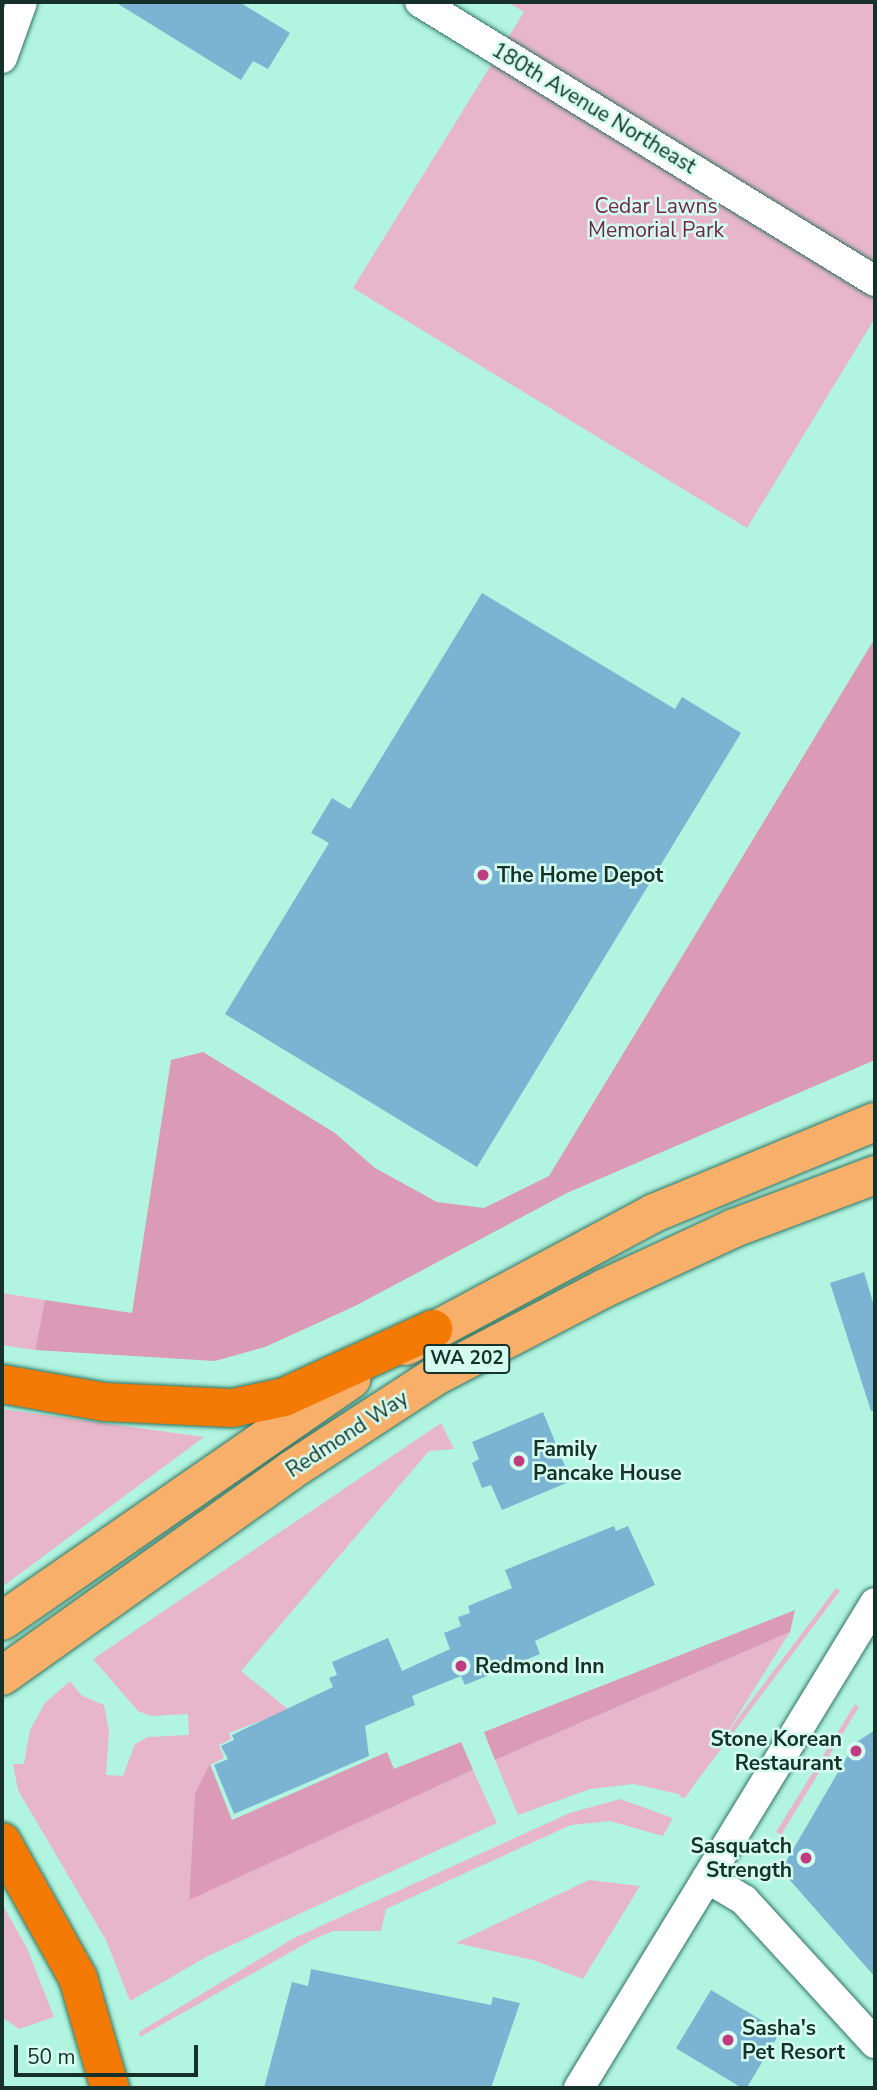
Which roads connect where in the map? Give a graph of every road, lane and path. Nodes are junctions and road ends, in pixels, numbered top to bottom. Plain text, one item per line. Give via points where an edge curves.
1 (22, 2) edge
2 (420, 2) edge
3 (2, 58) edge
4 (875, 281) edge
5 (875, 1122) edge
6 (875, 1175) edge
7 (433, 1329) junction
8 (2, 1384) edge
9 (875, 1603) edge
10 (2, 1621) edge
11 (2, 1676) edge
12 (2, 1818) edge
13 (9, 1851) edge
14 (707, 1878) junction
15 (875, 2043) edge
16 (106, 2074) edge
17 (579, 2088) edge

1 - 3 street
2 - 4 street, 180th Avenue Northeast
5 - 7 main road, Redmond Way / WA 202 via 654,1213
6 - 11 main road, Redmond Way / WA 202 via 734,1228 616,1282 434,1377 290,1471
7 - 8 highway via 284,1397 232,1408 104,1402
7 - 10 main road, Redmond Way / WA 202 via 258,1440
9 - 14 street
12 - 13 highway
13 - 16 highway via 58,1935 94,2022
14 - 15 street via 744,1900
14 - 17 street

